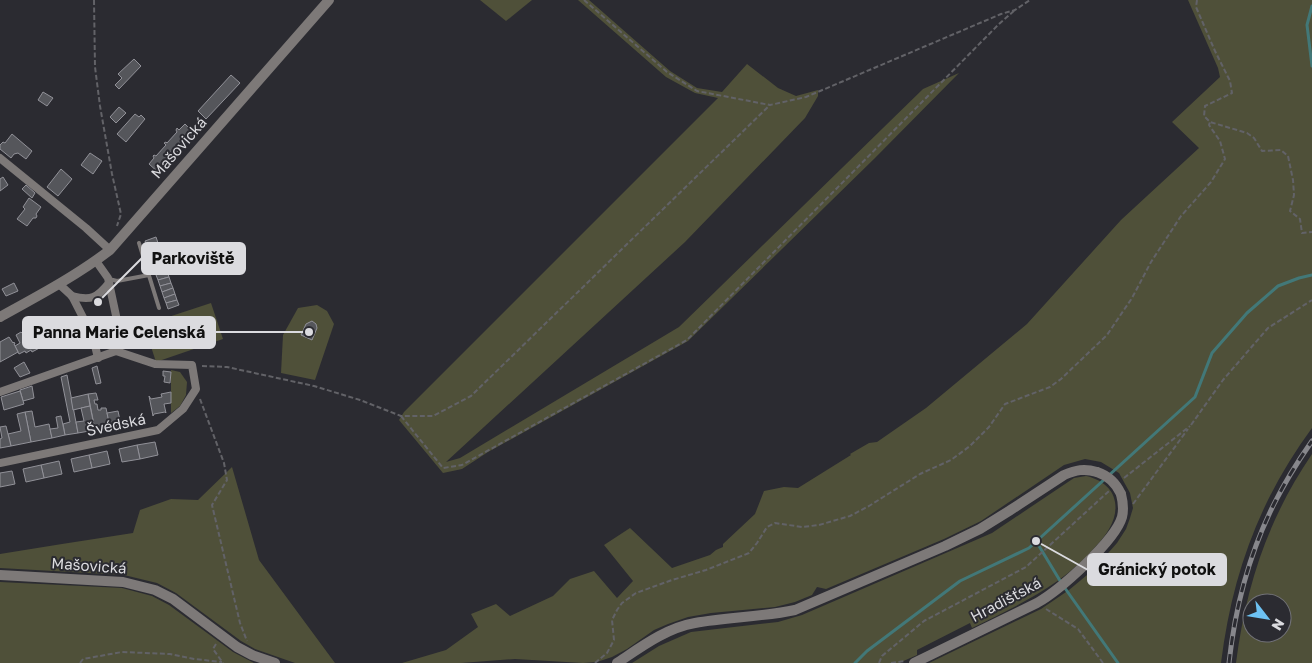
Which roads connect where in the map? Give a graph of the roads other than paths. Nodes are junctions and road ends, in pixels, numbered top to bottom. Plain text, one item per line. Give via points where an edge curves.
1 (329, 0) edge
2 (0, 158) edge
3 (139, 243) dead end
4 (110, 250) junction
5 (96, 261) junction
6 (149, 275) junction
7 (108, 281) junction
8 (59, 284) junction
9 (72, 296) junction
10 (159, 308) dead end
11 (0, 316) edge
12 (118, 325) junction
13 (93, 338) junction
14 (116, 351) junction
15 (98, 358) junction
16 (0, 392) edge
17 (0, 463) edge
18 (0, 575) edge
19 (275, 663) edge
20 (617, 663) edge
21 (914, 663) edge

1 - 4 street, Mašovická
2 - 4 street
3 - 6 lane
4 - 5 street, Mašovická
5 - 7 street
5 - 8 street, Mašovická
6 - 7 lane
6 - 10 lane
7 - 9 street via 99,295 84,299
7 - 12 street
8 - 9 street
8 - 11 street, Mašovická
9 - 13 street
12 - 13 street via 101,331
12 - 14 street via 124,344
13 - 15 street
14 - 15 street
14 - 17 street, Švédská via 155,364 192,365 196,389 183,409 158,430
15 - 16 street
18 - 19 street, Mašovická via 123,582 155,590 173,599 237,647
20 - 21 street, Hradišťská, bridge via 664,633 694,623 794,610 945,546 1010,511 1077,469 1097,472 1113,481 1123,502 1119,524 1079,570 1037,603

